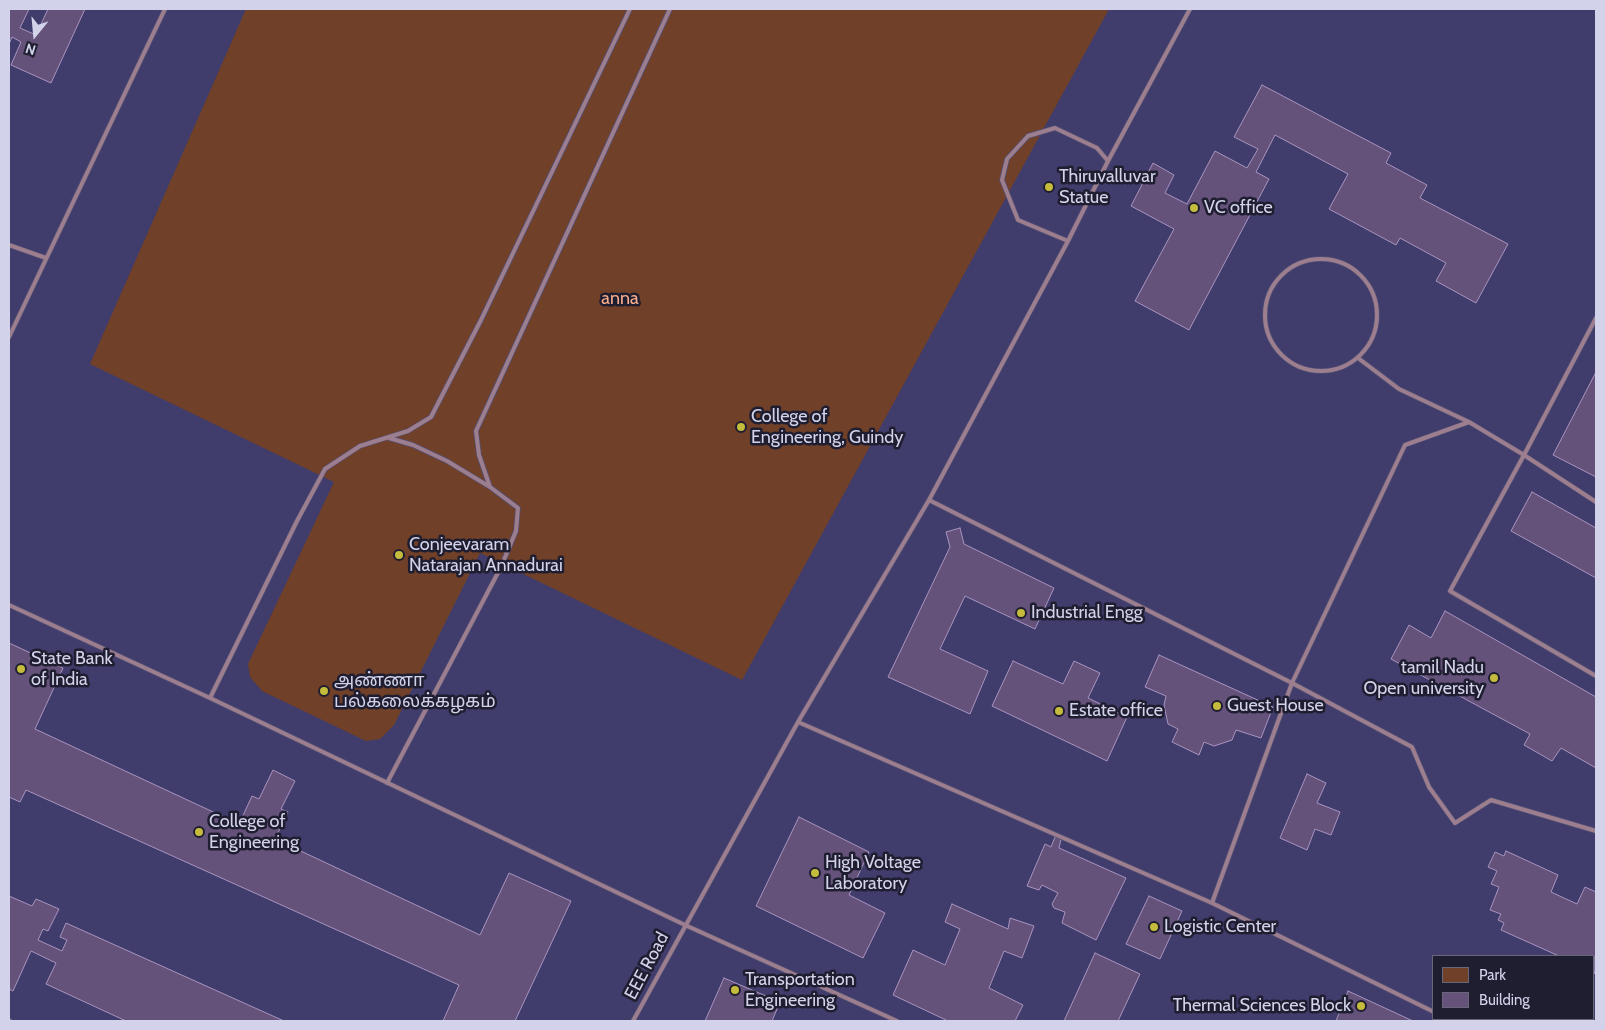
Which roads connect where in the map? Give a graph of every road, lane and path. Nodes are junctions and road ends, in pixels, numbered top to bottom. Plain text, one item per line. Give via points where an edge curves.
1 (165, 9) edge
2 (630, 9) edge
3 (670, 9) edge
4 (1190, 9) edge
5 (1108, 161) junction
6 (1068, 241) junction
7 (9, 245) edge
8 (46, 258) junction
9 (1596, 318) edge
10 (9, 337) edge
11 (1358, 358) junction
12 (1469, 422) junction
13 (389, 438) junction
14 (1524, 455) junction
15 (490, 487) junction
16 (928, 500) junction
17 (1596, 502) edge
18 (9, 605) edge
19 (1596, 676) edge
20 (1292, 683) junction
21 (210, 698) junction
22 (798, 722) junction
23 (387, 783) junction
24 (1596, 831) edge
25 (1212, 903) junction
26 (685, 925) junction
27 (1432, 1011) edge
28 (633, 1021) edge
29 (897, 1021) edge

1 - 8 lane
2 - 13 lane via 431,417 408,432
3 - 15 lane via 476,430 479,455
4 - 5 lane
5 - 6 lane
5 - 6 lane via 1097,148 1056,128 1028,136 1007,159 1002,180 1018,220
6 - 16 lane, EEE Road
7 - 8 lane
8 - 10 lane
9 - 14 lane
11 - 11 lane via 1341,368 1320,372 1301,368 1282,356 1270,340 1264,320 1269,292 1289,267 1308,259 1330,259 1349,265 1369,284 1377,302 1378,320 1372,339
11 - 12 lane via 1399,389
12 - 14 lane
12 - 20 lane via 1405,446
13 - 15 lane via 447,461
13 - 21 lane via 360,446 325,470
14 - 17 lane
14 - 19 lane via 1450,591
15 - 23 lane via 518,508 516,531 501,567
16 - 20 lane
16 - 22 lane, EEE Road
18 - 21 lane
20 - 24 lane via 1412,747 1429,787 1455,823 1491,800
20 - 25 lane
21 - 23 lane
22 - 25 lane
22 - 26 lane, EEE Road
23 - 26 lane
25 - 27 lane
26 - 28 lane, EEE Road
26 - 29 lane

